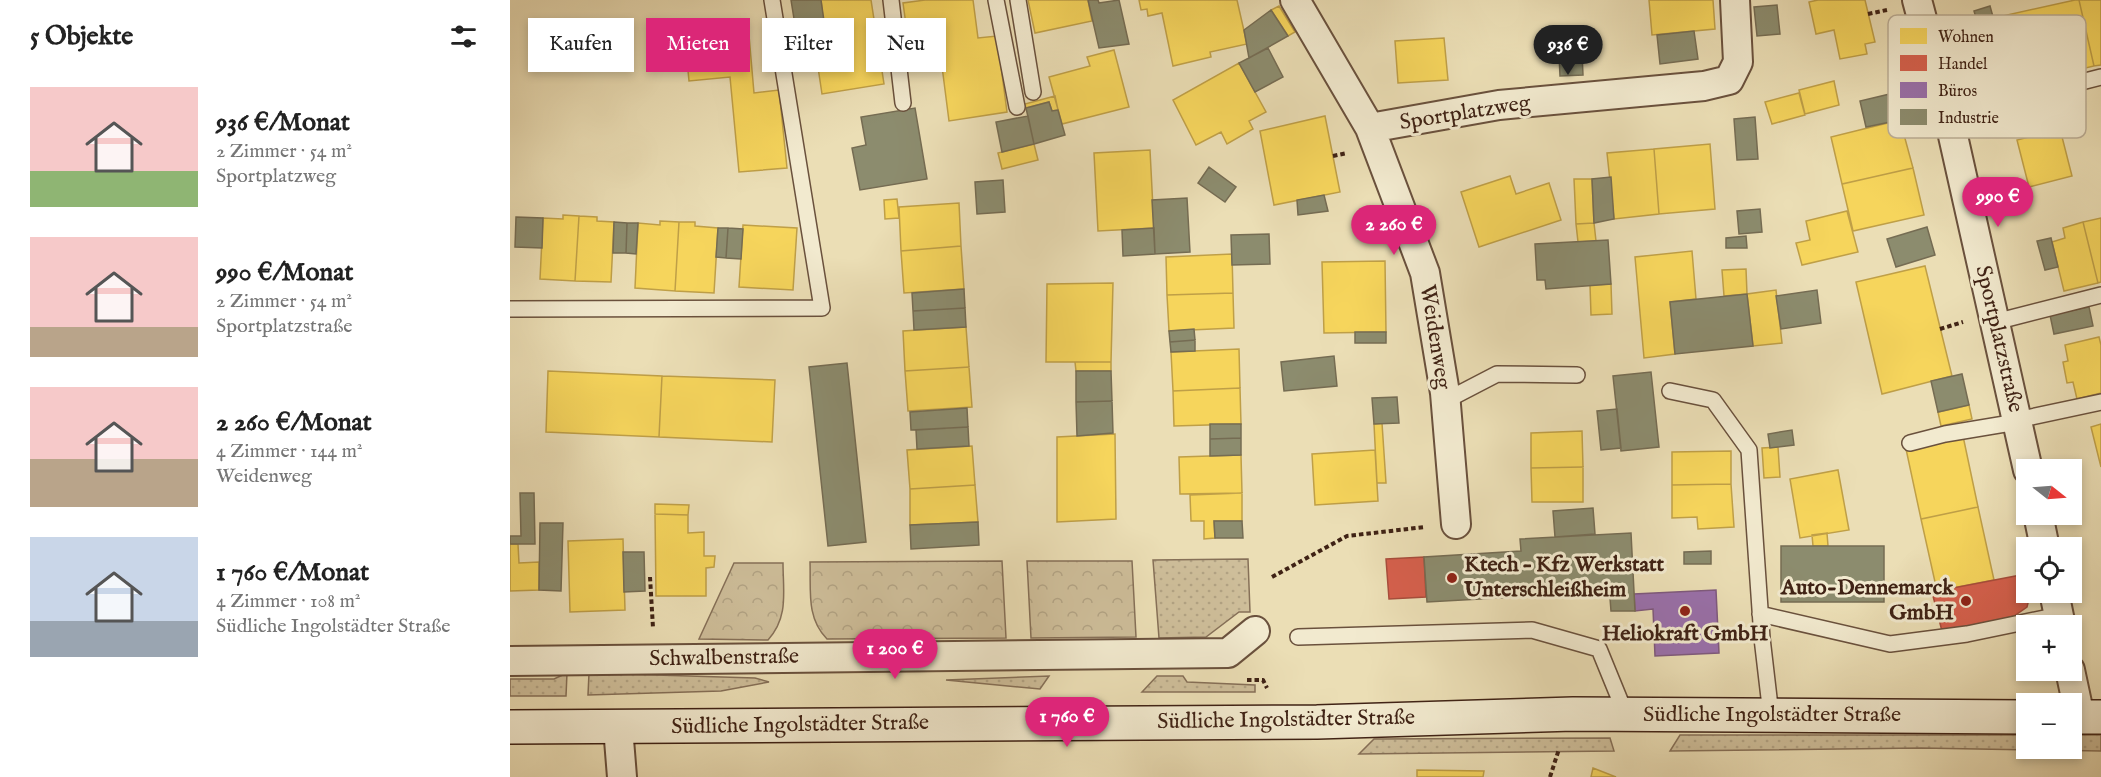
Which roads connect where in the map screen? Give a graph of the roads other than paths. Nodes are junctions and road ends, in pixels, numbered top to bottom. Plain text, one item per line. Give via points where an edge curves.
1 (772, 0) edge
2 (891, 0) edge
3 (996, 0) edge
4 (1018, 0) edge
5 (1295, 0) edge
6 (1735, 0) edge
7 (1917, 0) edge
8 (1921, 15) edge
9 (2101, 77) edge
10 (2086, 81) edge
11 (1033, 92) dead end
12 (903, 103) dead end
13 (1017, 107) dead end
14 (1370, 129) junction
15 (1953, 138) edge
16 (2101, 296) edge
17 (511, 309) edge
18 (1995, 322) junction
19 (1577, 375) dead end
20 (1670, 391) dead end
21 (1445, 400) junction
22 (2101, 402) edge
23 (2017, 421) junction
24 (1910, 443) dead end
25 (2026, 459) edge
26 (1456, 524) road end
27 (2058, 611) edge
28 (1760, 614) junction
29 (1255, 631) dead end
30 (1298, 637) dead end
31 (510, 661) edge
32 (2073, 681) edge
33 (1626, 715) junction
34 (1771, 715) junction
35 (2016, 717) edge
36 (2084, 717) edge
37 (618, 727) junction
38 (510, 728) edge
39 (622, 777) edge

1 - 17 lane via 822,308
2 - 12 lane
3 - 13 lane
4 - 11 lane
5 - 14 street, Weidenweg
6 - 14 street, Sportplatzweg via 1738,62 1729,80 1704,86 1499,105
7 - 8 street, Sportplatzstraße
9 - 10 lane
14 - 21 street, Weidenweg via 1425,273
15 - 18 street, Sportplatzstraße
16 - 18 lane
18 - 23 street, Sportplatzstraße
19 - 21 lane via 1497,375
20 - 28 lane via 1713,400 1749,450
21 - 26 street, Weidenweg
22 - 23 lane
23 - 24 lane
23 - 25 street, Sportplatzstraße
27 - 28 lane via 1966,634 1890,644
28 - 34 lane
29 - 31 street, Schwalbenstraße via 1228,653
30 - 33 lane via 1532,630 1599,649
32 - 36 street
33 - 34 street, Südliche Ingolstädter Straße
33 - 37 street, Südliche Ingolstädter Straße via 1317,722
34 - 35 street, Südliche Ingolstädter Straße
37 - 38 street, Südliche Ingolstädter Straße
37 - 39 street

